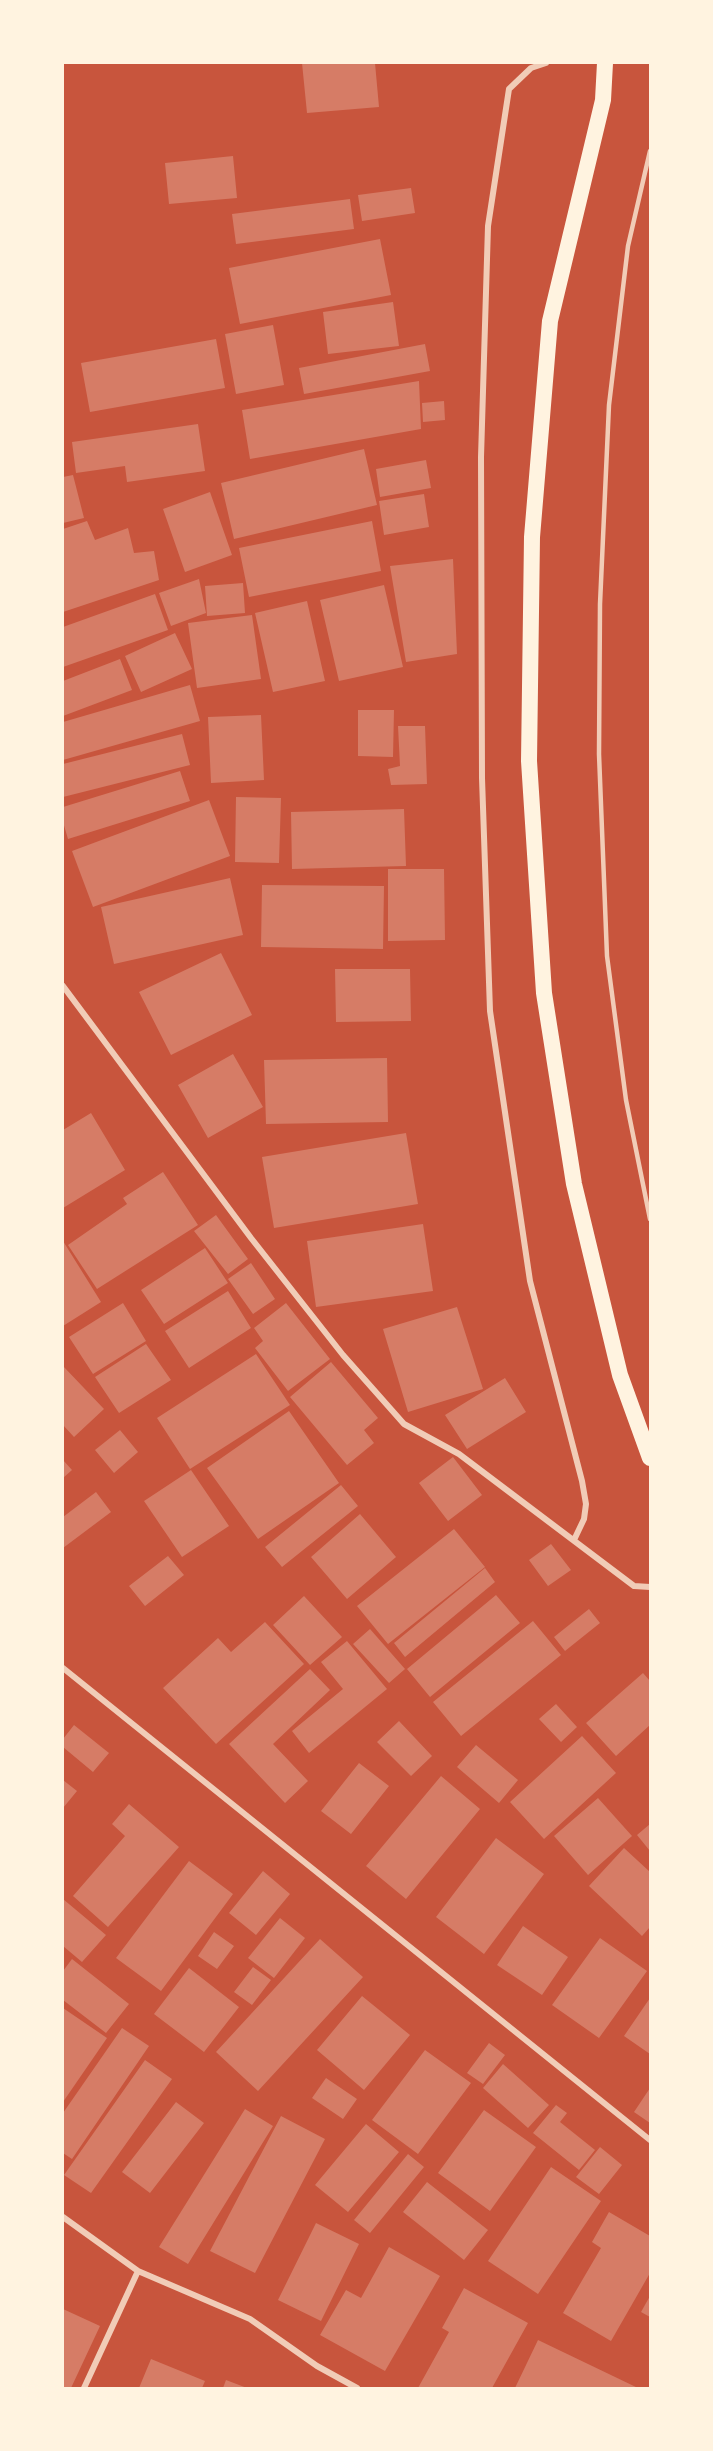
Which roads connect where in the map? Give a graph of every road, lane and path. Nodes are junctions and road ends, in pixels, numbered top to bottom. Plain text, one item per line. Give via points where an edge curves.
1 (546, 63) edge
2 (605, 63) edge
3 (650, 151) edge
4 (63, 986) edge
5 (650, 1219) edge
6 (650, 1458) edge
7 (574, 1540) junction
8 (650, 1587) edge
9 (63, 1668) edge
10 (650, 2140) edge
11 (63, 2217) edge
12 (138, 2271) junction
13 (84, 2388) edge
14 (357, 2388) edge

1 - 7 street via 531,68 509,89 488,226 481,469 482,778 490,1011 530,1281 586,1504
2 - 6 highway via 603,100 550,321 532,537 529,761 544,993 574,1184 620,1376
3 - 5 lane via 628,246 609,405 600,604 599,742 607,956 626,1100
4 - 7 street via 251,1238 343,1355 404,1424 459,1454
7 - 8 street via 634,1586
9 - 10 street
11 - 12 street
12 - 13 street
12 - 14 street via 250,2319 317,2366

